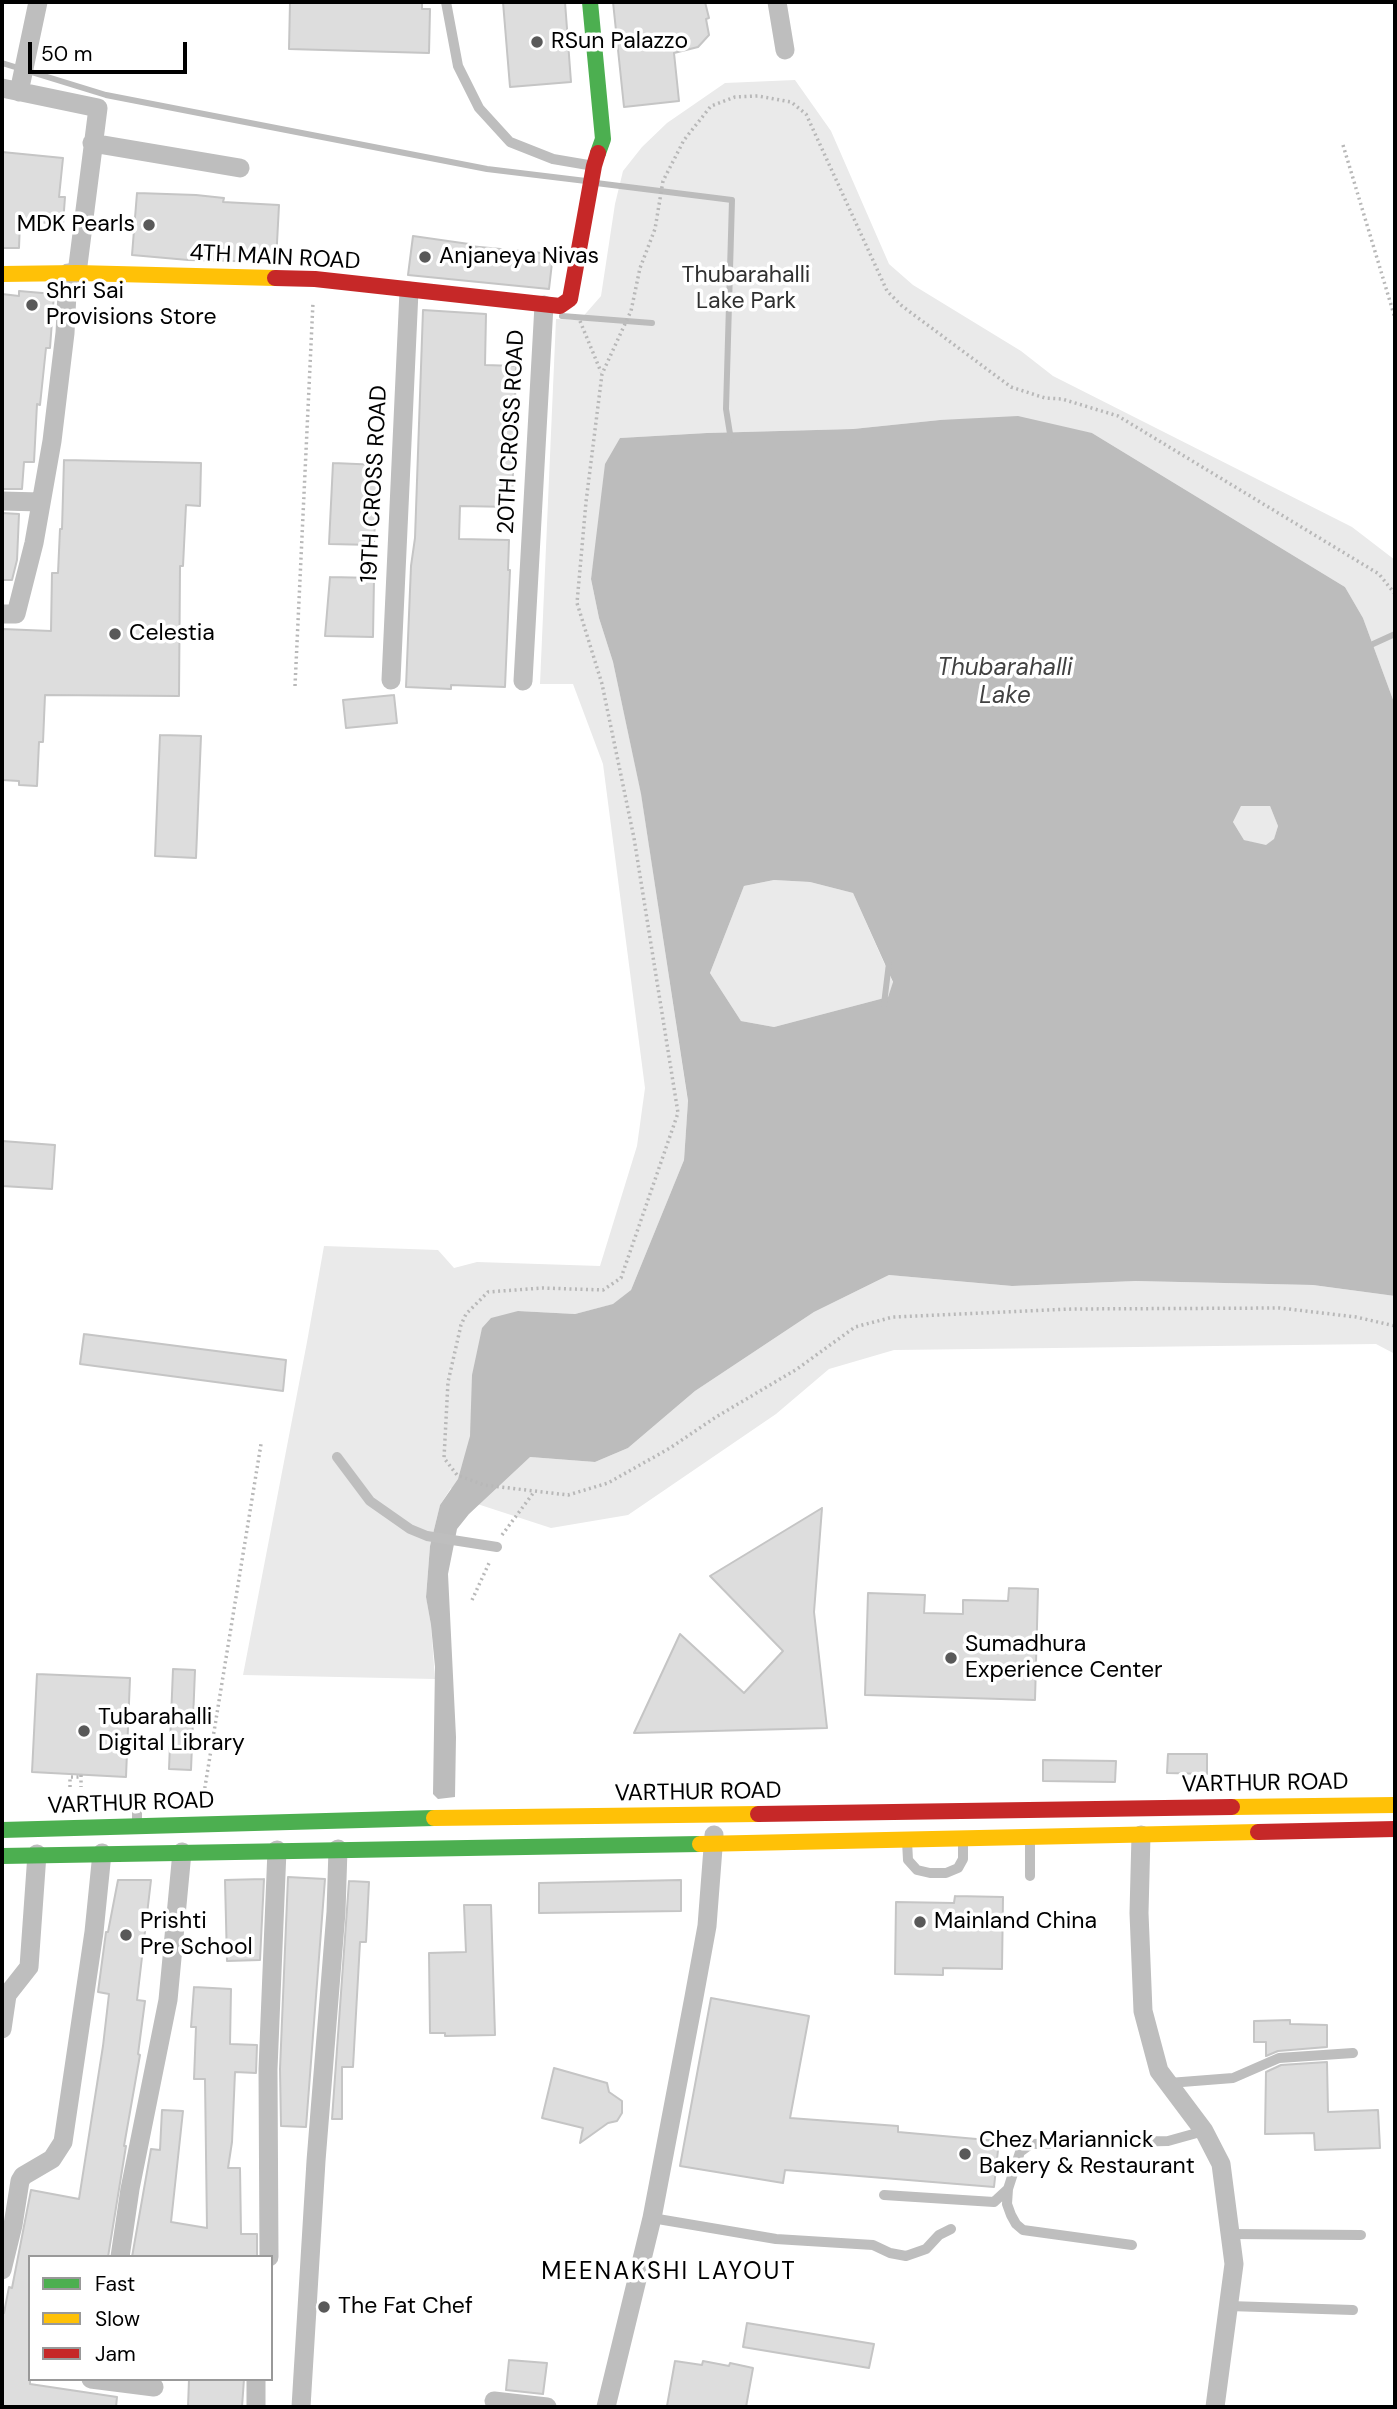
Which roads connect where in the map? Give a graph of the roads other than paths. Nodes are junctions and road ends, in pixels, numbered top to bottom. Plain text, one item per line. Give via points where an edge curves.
1 (38, 2) edge
2 (446, 2) edge
3 (590, 2) edge
4 (778, 2) edge
5 (785, 50) dead end
6 (18, 79) edge
7 (92, 144) junction
8 (240, 168) dead end
9 (594, 169) junction
10 (73, 273) junction
11 (2, 274) edge
12 (409, 291) junction
13 (544, 304) junction
14 (2, 501) edge
15 (41, 502) junction
16 (9, 614) edge
17 (391, 680) dead end
18 (523, 681) dead end
19 (337, 1457) dead end
20 (496, 1547) dead end
21 (137, 1799) dead end
22 (1395, 1805) edge
23 (715, 1816) junction
24 (337, 1820) junction
25 (137, 1827) junction
26 (1395, 1829) edge
27 (2, 1830) edge
28 (1141, 1835) junction
29 (1030, 1837) junction
30 (963, 1839) junction
31 (907, 1840) junction
32 (714, 1844) junction
33 (338, 1849) junction
34 (277, 1850) junction
35 (181, 1852) junction
36 (102, 1853) junction
37 (37, 1854) junction
38 (2, 1856) edge
39 (1030, 1876) dead end
40 (2, 2029) edge
41 (1353, 2053) dead end
42 (1168, 2083) junction
43 (1204, 2131) junction
44 (1008, 2189) junction
45 (884, 2195) dead end
46 (652, 2218) junction
47 (951, 2229) dead end
48 (1230, 2234) junction
49 (1361, 2235) dead end
50 (1132, 2245) dead end
51 (120, 2255) edge
52 (269, 2255) edge
53 (2, 2270) edge
54 (1229, 2306) junction
55 (1353, 2310) dead end
56 (105, 2381) edge
57 (257, 2381) edge
58 (154, 2387) dead end
59 (494, 2401) dead end
60 (256, 2407) edge
61 (301, 2407) edge
62 (547, 2407) edge
63 (606, 2407) edge
64 (1215, 2407) edge

1 - 6 street
2 - 9 lane via 458,66 479,108 510,142
3 - 9 main road, 20TH CROSS ROAD via 603,139
4 - 5 street
6 - 7 street via 97,108
7 - 8 street
7 - 10 street
9 - 13 main road, 20TH CROSS ROAD via 570,299 560,306
10 - 11 main road, 4TH MAIN ROAD
10 - 12 main road, 4TH MAIN ROAD via 314,279
10 - 15 street
12 - 13 main road, 4TH MAIN ROAD
12 - 17 street, 19TH CROSS ROAD
13 - 18 street, 20TH CROSS ROAD
14 - 15 street
15 - 16 street via 34,543
19 - 20 lane via 370,1501 410,1529
21 - 25 lane
22 - 23 main road, VARTHUR ROAD
23 - 24 main road, VARTHUR ROAD
23 - 32 street
24 - 25 main road, VARTHUR ROAD
24 - 33 main road
25 - 27 main road, VARTHUR ROAD
26 - 28 main road, VARTHUR ROAD
28 - 29 main road, VARTHUR ROAD
28 - 42 street via 1143,2011 1159,2071
29 - 30 main road, VARTHUR ROAD
29 - 39 lane
30 - 31 main road, VARTHUR ROAD
30 - 31 lane via 958,1868 946,1873 917,1870 908,1860
31 - 32 main road, VARTHUR ROAD
32 - 33 main road, VARTHUR ROAD
32 - 46 street via 707,1926
33 - 34 main road, VARTHUR ROAD
33 - 61 street
34 - 35 main road, VARTHUR ROAD
34 - 52 street via 268,2069
35 - 36 main road, VARTHUR ROAD
35 - 51 street via 168,2000
36 - 37 main road, VARTHUR ROAD
36 - 53 street via 63,2142 52,2159 20,2181
37 - 38 main road, VARTHUR ROAD
37 - 40 street via 29,1967 7,1995
41 - 42 lane via 1279,2058 1233,2078
42 - 43 street
43 - 44 lane via 1168,2141 1031,2144 1020,2152
43 - 48 street via 1221,2164
44 - 45 lane via 995,2202
44 - 50 lane via 1011,2216 1023,2230
46 - 47 lane via 776,2239 873,2245 906,2256 926,2249
46 - 63 street
48 - 49 lane
48 - 54 street via 1234,2264
54 - 55 lane
54 - 64 street
56 - 58 street
57 - 60 street
59 - 62 street

